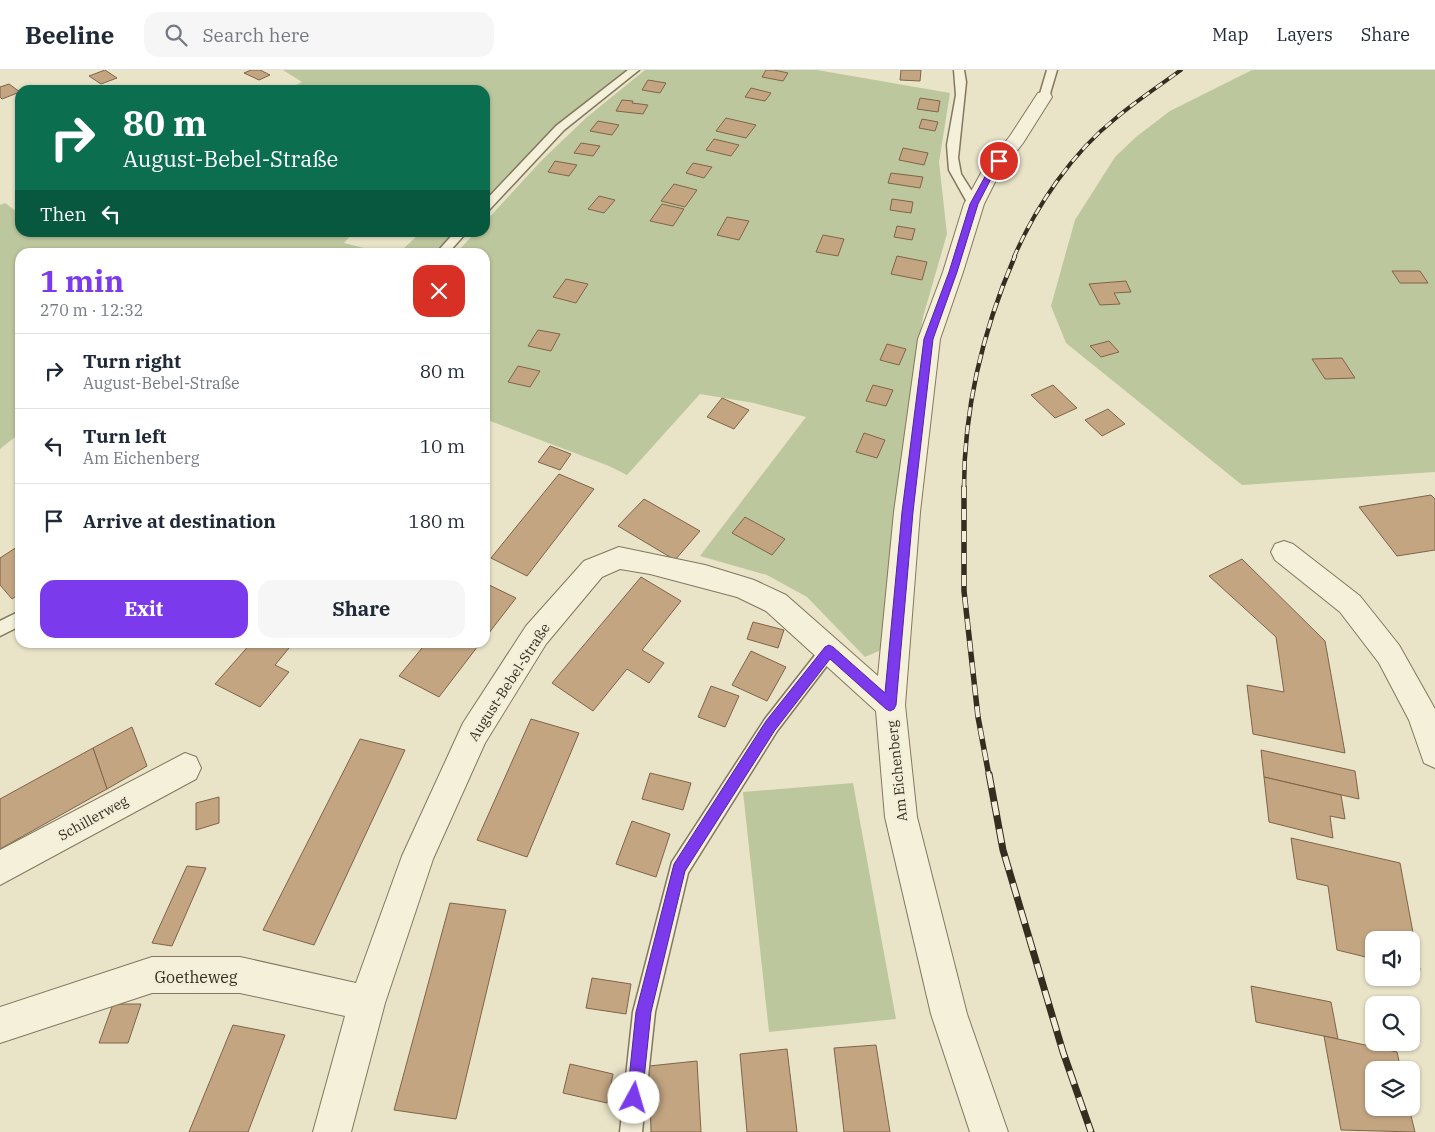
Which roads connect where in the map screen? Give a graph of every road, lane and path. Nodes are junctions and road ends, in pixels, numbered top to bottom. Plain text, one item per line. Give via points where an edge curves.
1 (634, 70) edge
2 (959, 70) edge
3 (1052, 70) edge
4 (1044, 97) joint
5 (490, 203) edge
6 (974, 204) junction
7 (457, 237) edge
8 (447, 248) edge
9 (1284, 552) dead end
10 (15, 621) edge
11 (0, 629) edge
12 (829, 650) junction
13 (890, 705) junction
14 (1435, 753) edge
15 (185, 768) dead end
16 (0, 868) edge
17 (367, 1003) junction
18 (0, 1026) edge
19 (332, 1132) edge
20 (631, 1132) edge
21 (989, 1132) edge

1 - 5 lane via 560,128
2 - 6 lane via 960,106 953,138 954,171
3 - 4 lane, Am Eichenberg
4 - 6 street, Am Eichenberg via 990,173
6 - 13 street, Am Eichenberg via 929,339 907,512
7 - 8 lane
9 - 14 street via 1350,604 1389,654 1423,716
10 - 11 lane
12 - 13 street, August-Bebel-Straße
12 - 17 street, August-Bebel-Straße via 776,603 744,588 705,576 619,558 593,569 536,635 474,733 418,856
12 - 20 lane via 771,726 679,869 644,1012
13 - 21 street, Am Eichenberg via 901,817 949,1014
15 - 16 street, Schillerweg
17 - 18 street, Goetheweg via 240,975 152,975
17 - 19 street, August-Bebel-Straße

